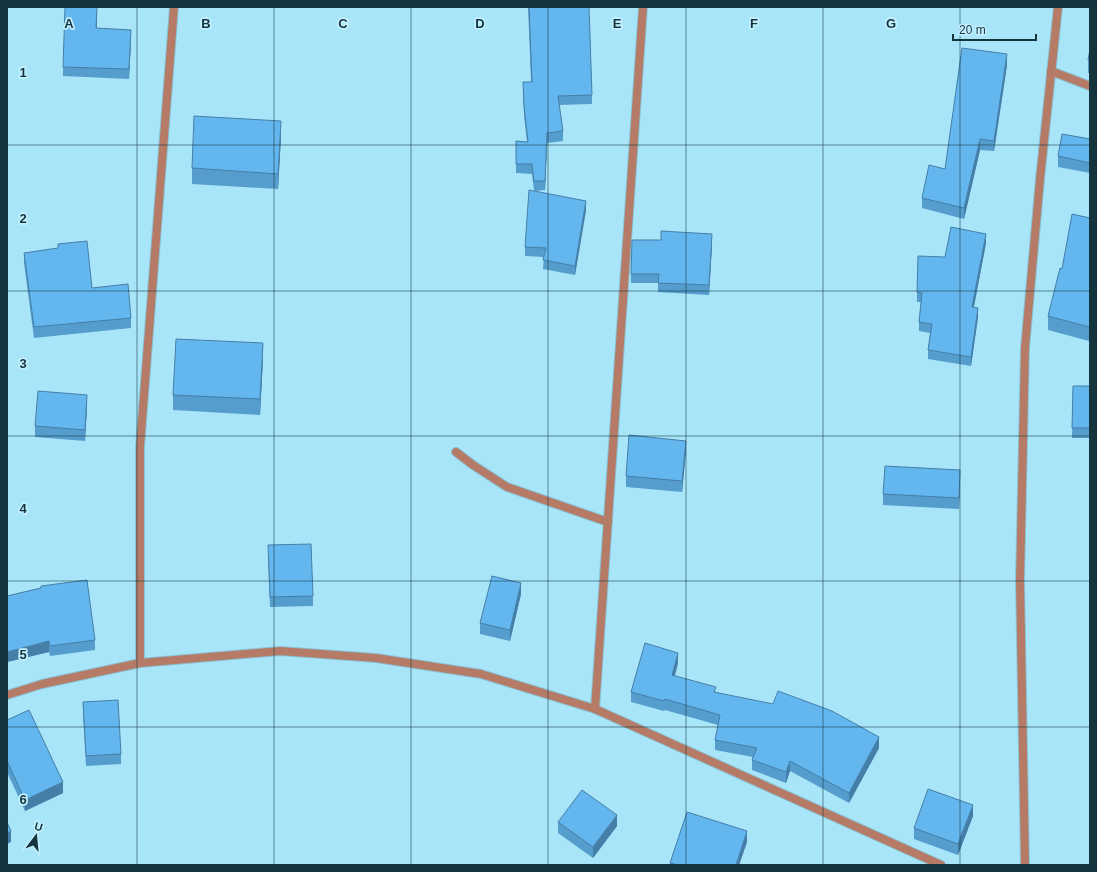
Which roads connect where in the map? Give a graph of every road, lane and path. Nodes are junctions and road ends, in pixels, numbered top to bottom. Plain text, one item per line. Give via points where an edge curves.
1 (174, 7) edge
2 (643, 7) edge
3 (1058, 7) edge
4 (1051, 71) junction
5 (1090, 86) edge
6 (456, 452) dead end
7 (608, 522) junction
8 (140, 663) junction
9 (7, 695) edge
10 (595, 709) junction
11 (941, 865) edge
12 (1025, 865) edge

1 - 8 street via 140,447
2 - 7 street
3 - 4 street
4 - 5 street
4 - 12 street via 1025,348 1020,580
6 - 7 street via 507,487
7 - 10 street
8 - 9 street via 42,684
8 - 10 street via 280,650 376,658 480,674
10 - 11 street

